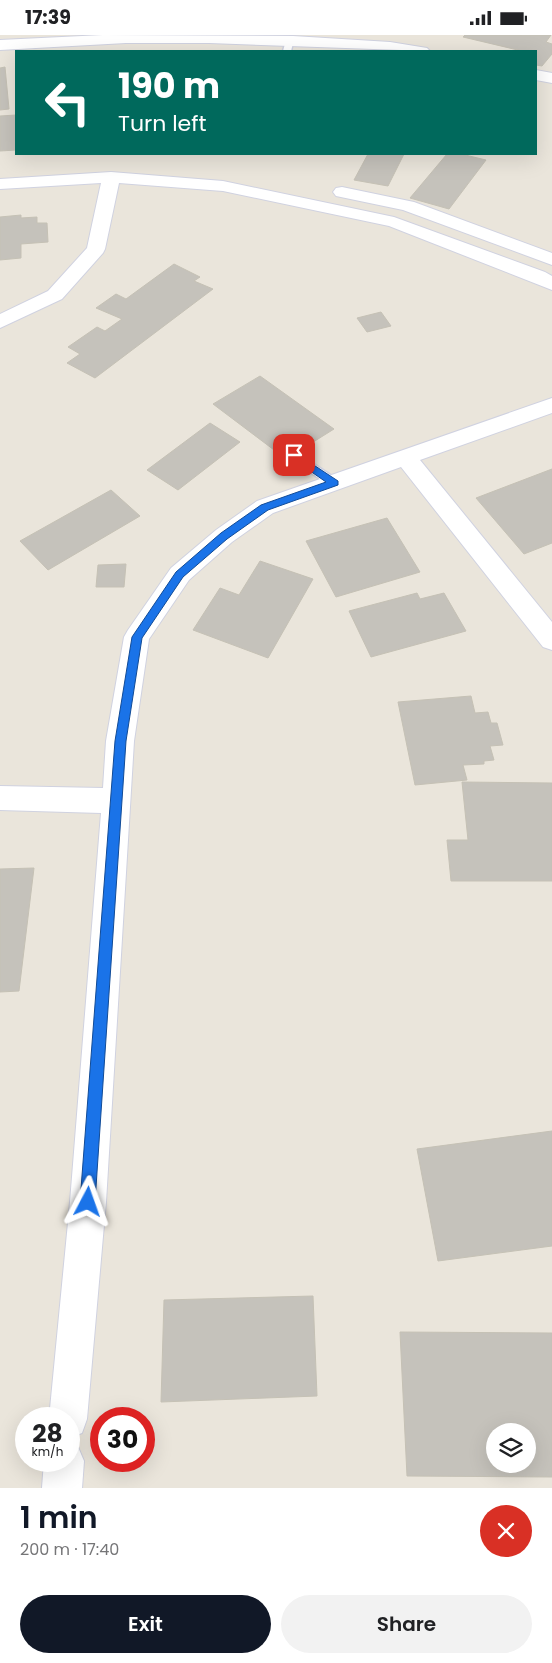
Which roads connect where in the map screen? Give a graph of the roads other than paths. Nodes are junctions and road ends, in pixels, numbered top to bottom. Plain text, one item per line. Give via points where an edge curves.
1 (421, 35) edge
2 (0, 45) edge
3 (288, 45) edge
4 (417, 50) edge
5 (537, 75) edge
6 (552, 78) edge
7 (0, 167) edge
8 (114, 169) junction
9 (0, 184) edge
10 (330, 189) dead end
11 (552, 259) edge
12 (552, 284) edge
13 (0, 322) edge
14 (552, 405) edge
15 (294, 455) dead end
16 (406, 458) junction
17 (334, 483) junction
18 (552, 640) edge
19 (0, 798) edge
20 (116, 801) junction
21 (69, 1407) edge
22 (63, 1472) edge
23 (62, 1488) edge

1 - 4 street
2 - 3 street via 114,37
3 - 4 street
5 - 6 street
7 - 8 street
8 - 9 street
8 - 12 street via 223,186 394,222
8 - 13 street via 96,249 55,295
10 - 11 street via 408,205
14 - 16 street
15 - 17 lane
16 - 17 street
16 - 18 street
17 - 20 street via 265,507 224,536 180,574 137,637 120,741
19 - 20 street
20 - 21 street via 88,1202
22 - 23 street

